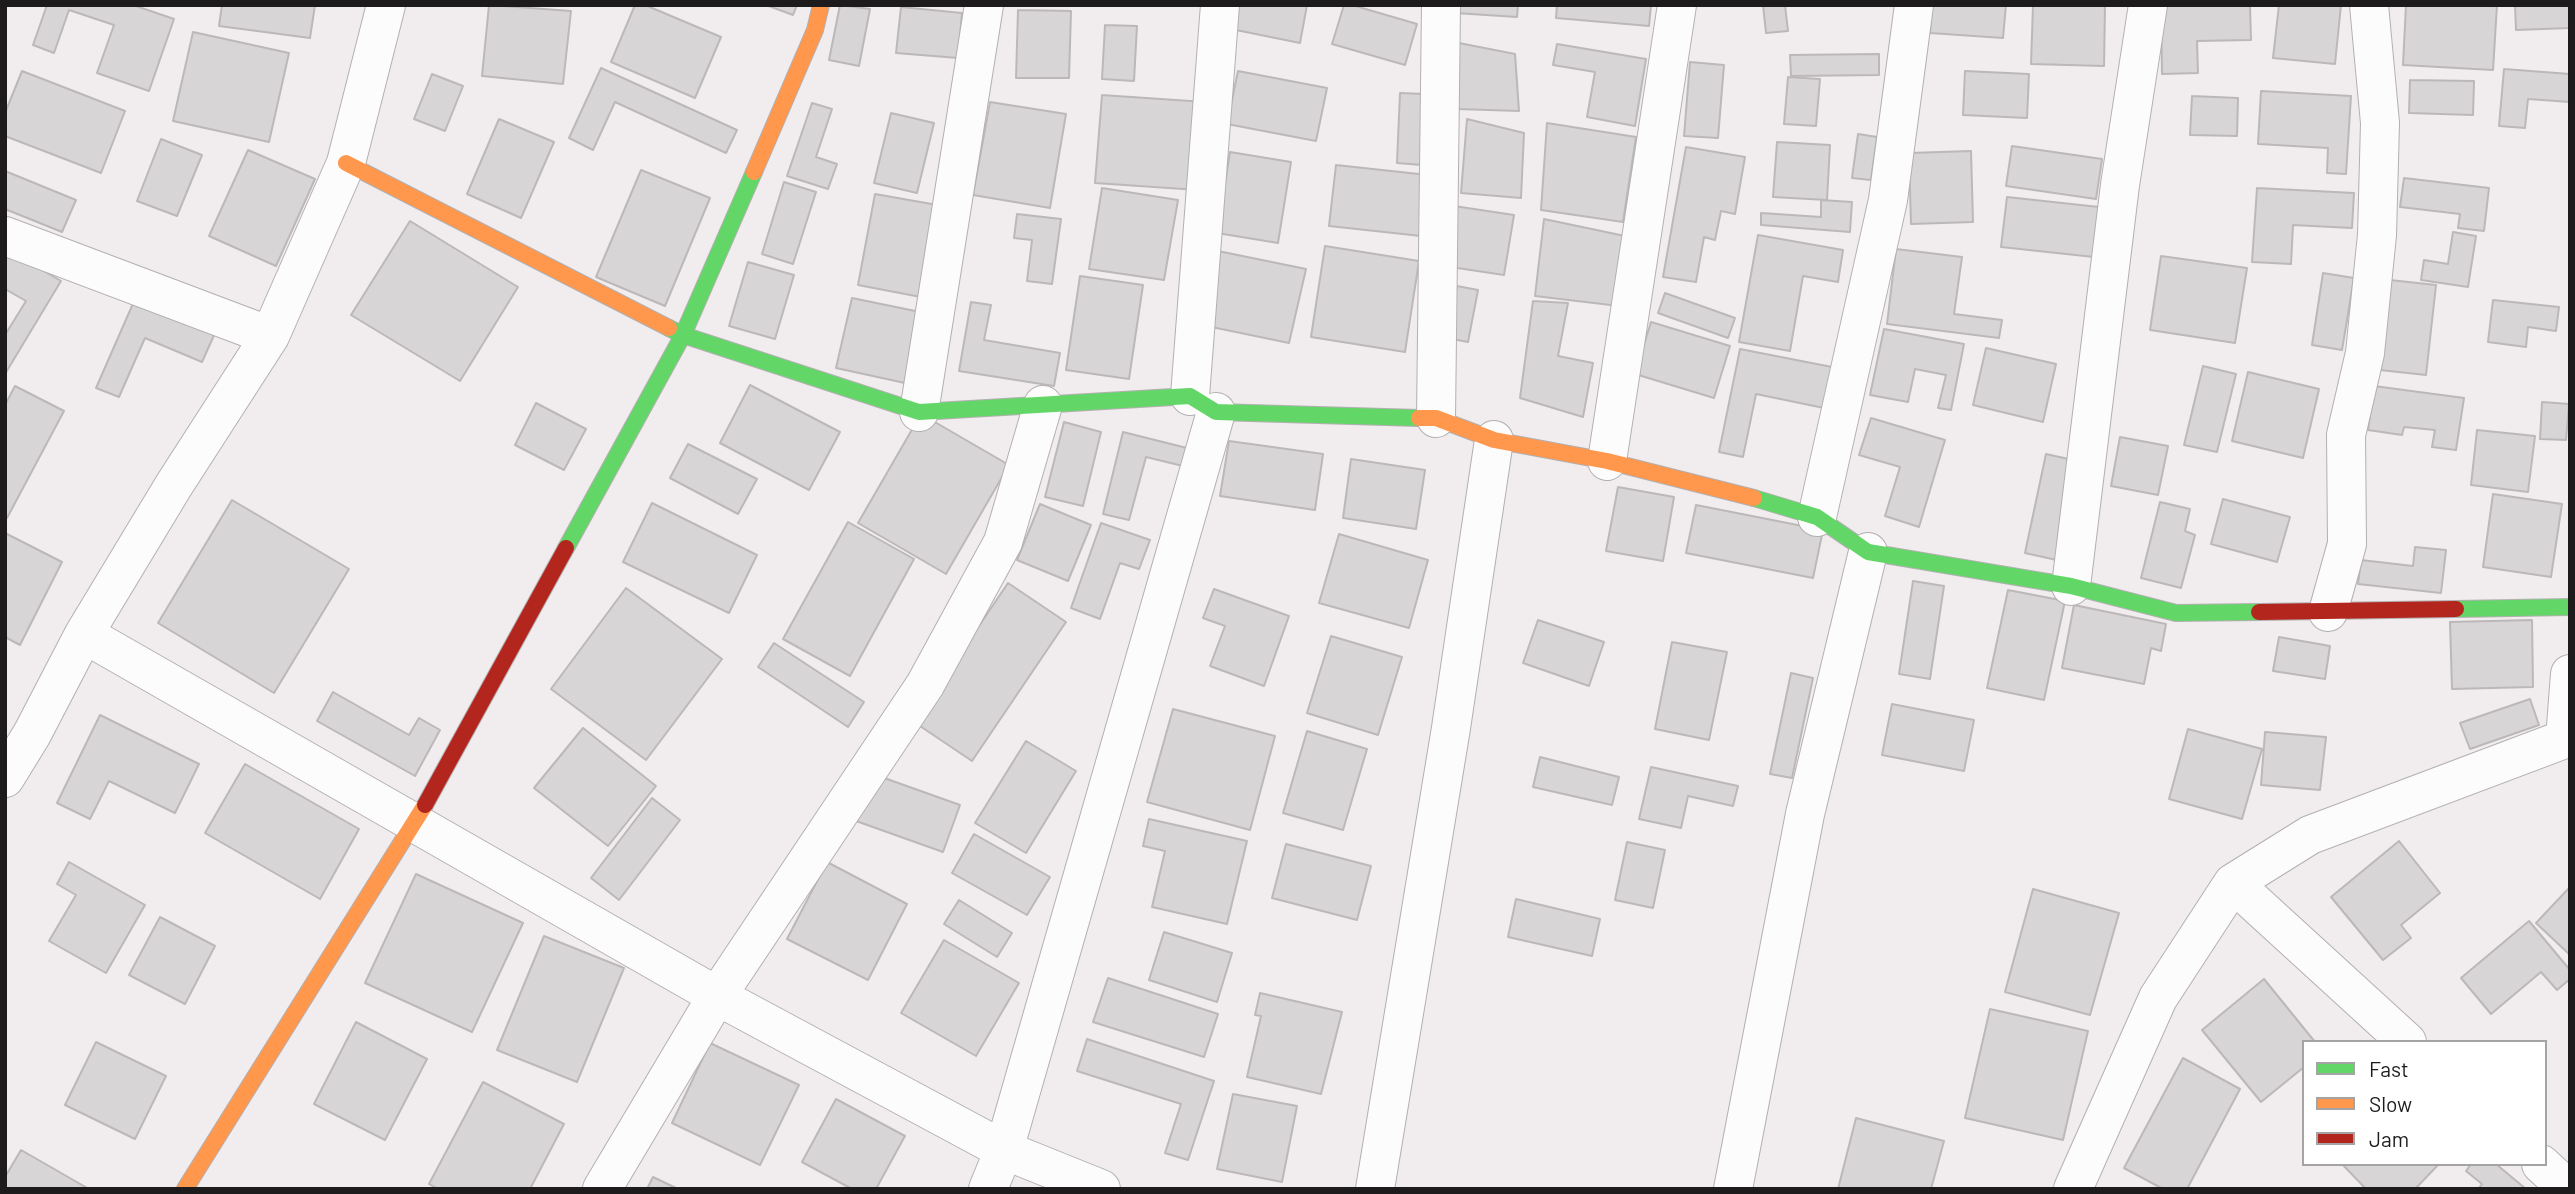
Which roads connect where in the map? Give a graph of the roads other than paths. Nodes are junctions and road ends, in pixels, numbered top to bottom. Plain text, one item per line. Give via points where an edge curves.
1 (386, 5) edge
2 (821, 5) edge
3 (984, 5) edge
4 (1220, 5) edge
5 (1441, 5) edge
6 (1677, 5) edge
7 (1914, 5) edge
8 (2148, 5) edge
9 (2369, 5) edge
10 (346, 163) junction
11 (5, 236) edge
12 (683, 335) junction
13 (270, 336) junction
14 (1203, 404) junction
15 (1043, 405) junction
16 (919, 412) junction
17 (1436, 418) junction
18 (1494, 440) junction
19 (1606, 461) junction
20 (1817, 517) junction
21 (1868, 552) junction
22 (2071, 586) junction
23 (2570, 607) edge
24 (2328, 612) junction
25 (84, 634) junction
26 (2570, 674) edge
27 (19, 728) edge
28 (2567, 738) edge
29 (5, 778) edge
30 (415, 823) junction
31 (2233, 883) junction
32 (717, 996) junction
33 (2405, 1040) edge
34 (1004, 1150) junction
35 (2543, 1166) edge
36 (185, 1189) edge
37 (602, 1189) edge
38 (988, 1189) edge
39 (1101, 1189) edge
40 (1375, 1189) edge
41 (1733, 1189) edge
42 (2073, 1189) edge
43 (2568, 1189) edge

1 - 10 street
2 - 12 street via 815,30
3 - 16 street
4 - 14 street
5 - 17 street
6 - 19 street
7 - 20 street via 1888,200
8 - 22 street via 2120,185
9 - 24 street via 2380,123 2378,235 2365,353 2346,435 2347,544
10 - 12 street
10 - 13 street
11 - 13 street
12 - 16 street
12 - 30 street
13 - 25 street
14 - 15 street
14 - 17 street
14 - 34 street
15 - 16 street
15 - 32 street via 1003,542 925,685
17 - 18 street
18 - 19 street
18 - 40 street
19 - 20 street
20 - 21 street
21 - 22 street
21 - 41 street via 1805,814
22 - 24 street via 2176,613
23 - 24 street
25 - 27 street
25 - 30 street
26 - 28 street
27 - 29 street
28 - 31 street via 2311,835
30 - 32 street
30 - 36 street
31 - 33 street
31 - 42 street via 2158,998
32 - 34 street
32 - 37 street
34 - 38 street
34 - 39 street
35 - 43 street

